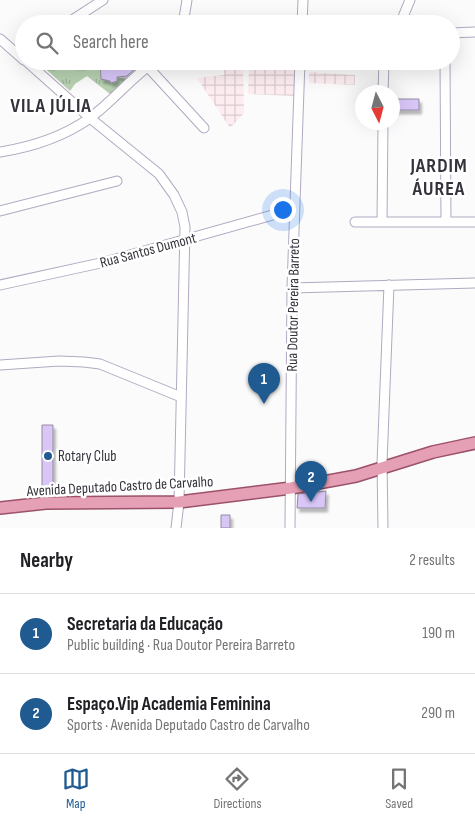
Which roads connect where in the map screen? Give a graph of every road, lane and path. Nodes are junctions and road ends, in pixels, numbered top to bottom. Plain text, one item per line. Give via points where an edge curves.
1 (102, 0) edge
2 (187, 0) edge
3 (303, 0) edge
4 (410, 0) edge
5 (80, 15) edge
6 (184, 15) edge
7 (302, 15) edge
8 (404, 15) edge
9 (475, 32) edge
10 (460, 33) edge
11 (0, 39) edge
12 (15, 51) edge
13 (37, 70) edge
14 (144, 70) edge
15 (156, 70) edge
16 (300, 70) edge
17 (384, 70) edge
18 (445, 70) edge
19 (383, 85) edge
20 (90, 118) junction
21 (204, 128) dead end
22 (383, 130) edge
23 (0, 152) edge
24 (117, 181) dead end
25 (294, 209) junction
26 (0, 211) edge
27 (355, 222) dead end
28 (382, 222) junction
29 (446, 222) junction
30 (475, 222) edge
31 (185, 240) junction
32 (475, 284) edge
33 (0, 285) edge
34 (389, 285) junction
35 (292, 288) junction
36 (0, 365) edge
37 (181, 396) junction
38 (475, 443) edge
39 (382, 469) junction
40 (291, 488) junction
41 (179, 502) junction
42 (0, 508) edge
43 (176, 528) edge
44 (290, 528) edge
45 (383, 528) edge

1 - 5 street
2 - 6 street
3 - 7 street
4 - 8 street
9 - 10 street
11 - 12 street
13 - 20 street
14 - 20 street
15 - 21 street
16 - 25 street, Rua Doutor Pereira Barreto
17 - 19 street
18 - 29 street
20 - 23 street via 56,137
20 - 31 street via 159,174 182,212
22 - 28 street
24 - 26 street
25 - 31 street, Rua Santos Dumont
25 - 35 street, Rua Doutor Pereira Barreto
27 - 28 street
28 - 29 street
29 - 30 street
31 - 33 street, Rua Santos Dumont via 97,264
31 - 37 street
32 - 34 street
34 - 35 street
34 - 39 street
35 - 40 street, Rua Doutor Pereira Barreto
36 - 37 street via 59,361 100,364
37 - 41 street
38 - 39 main road, Avenida Deputado Castro de Carvalho
39 - 40 main road, Avenida Deputado Castro de Carvalho
39 - 45 street
40 - 41 main road, Avenida Deputado Castro de Carvalho
40 - 44 street, Rua Doutor Pereira Barreto
41 - 42 main road, Avenida Deputado Castro de Carvalho via 46,503
41 - 43 street

